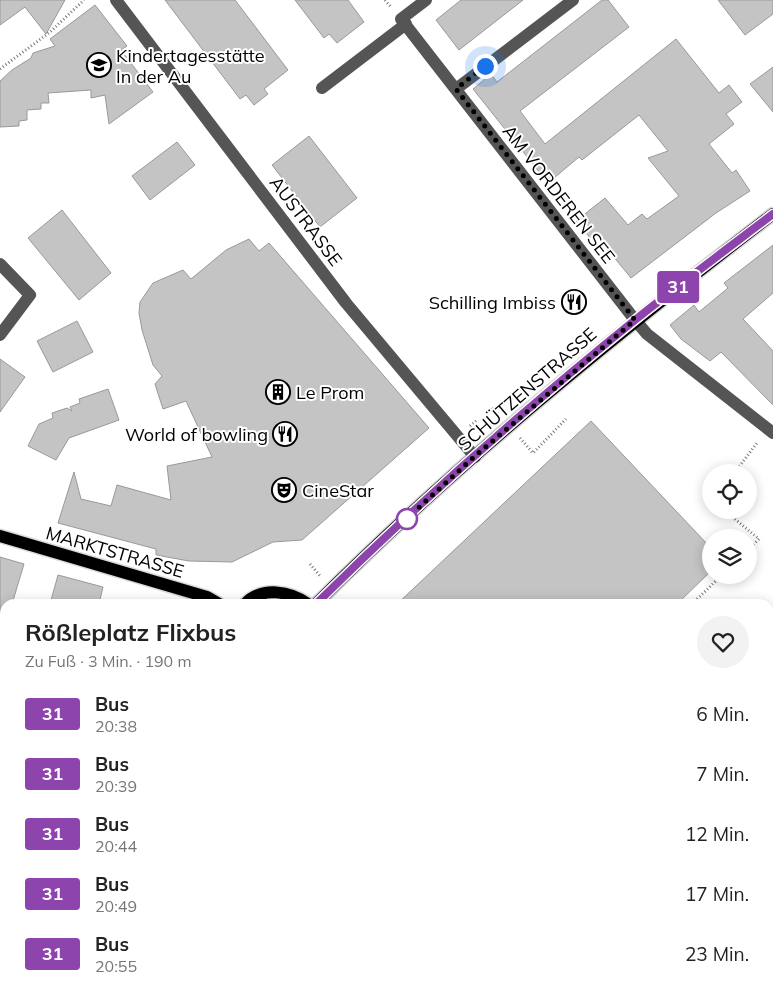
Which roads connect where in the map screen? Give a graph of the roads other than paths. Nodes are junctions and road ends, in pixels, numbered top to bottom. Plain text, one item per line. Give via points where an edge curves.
1 (116, 0) edge
2 (426, 0) edge
3 (573, 0) edge
4 (406, 24) junction
5 (322, 88) dead end
6 (456, 89) junction
7 (773, 214) edge
8 (0, 264) edge
9 (635, 320) junction
10 (0, 335) edge
11 (770, 431) edge
12 (475, 456) junction
13 (0, 536) edge
14 (210, 599) edge
15 (254, 599) edge
16 (301, 599) edge
17 (321, 599) edge

1 - 12 street, AUSTRASSE via 346,304
2 - 4 street via 402,19
3 - 6 street
4 - 5 street
4 - 6 street, AM VORDEREN SEE
6 - 9 street, AM VORDEREN SEE
7 - 9 main road, SCHÜTZENSTRASSE
8 - 10 street via 30,296
9 - 11 street, AM VORDEREN SEE via 647,334
9 - 12 main road, SCHÜTZENSTRASSE
12 - 17 main road, SCHÜTZENSTRASSE
13 - 14 main road, MARKTSTRASSE
15 - 16 main road via 264,594 282,592

